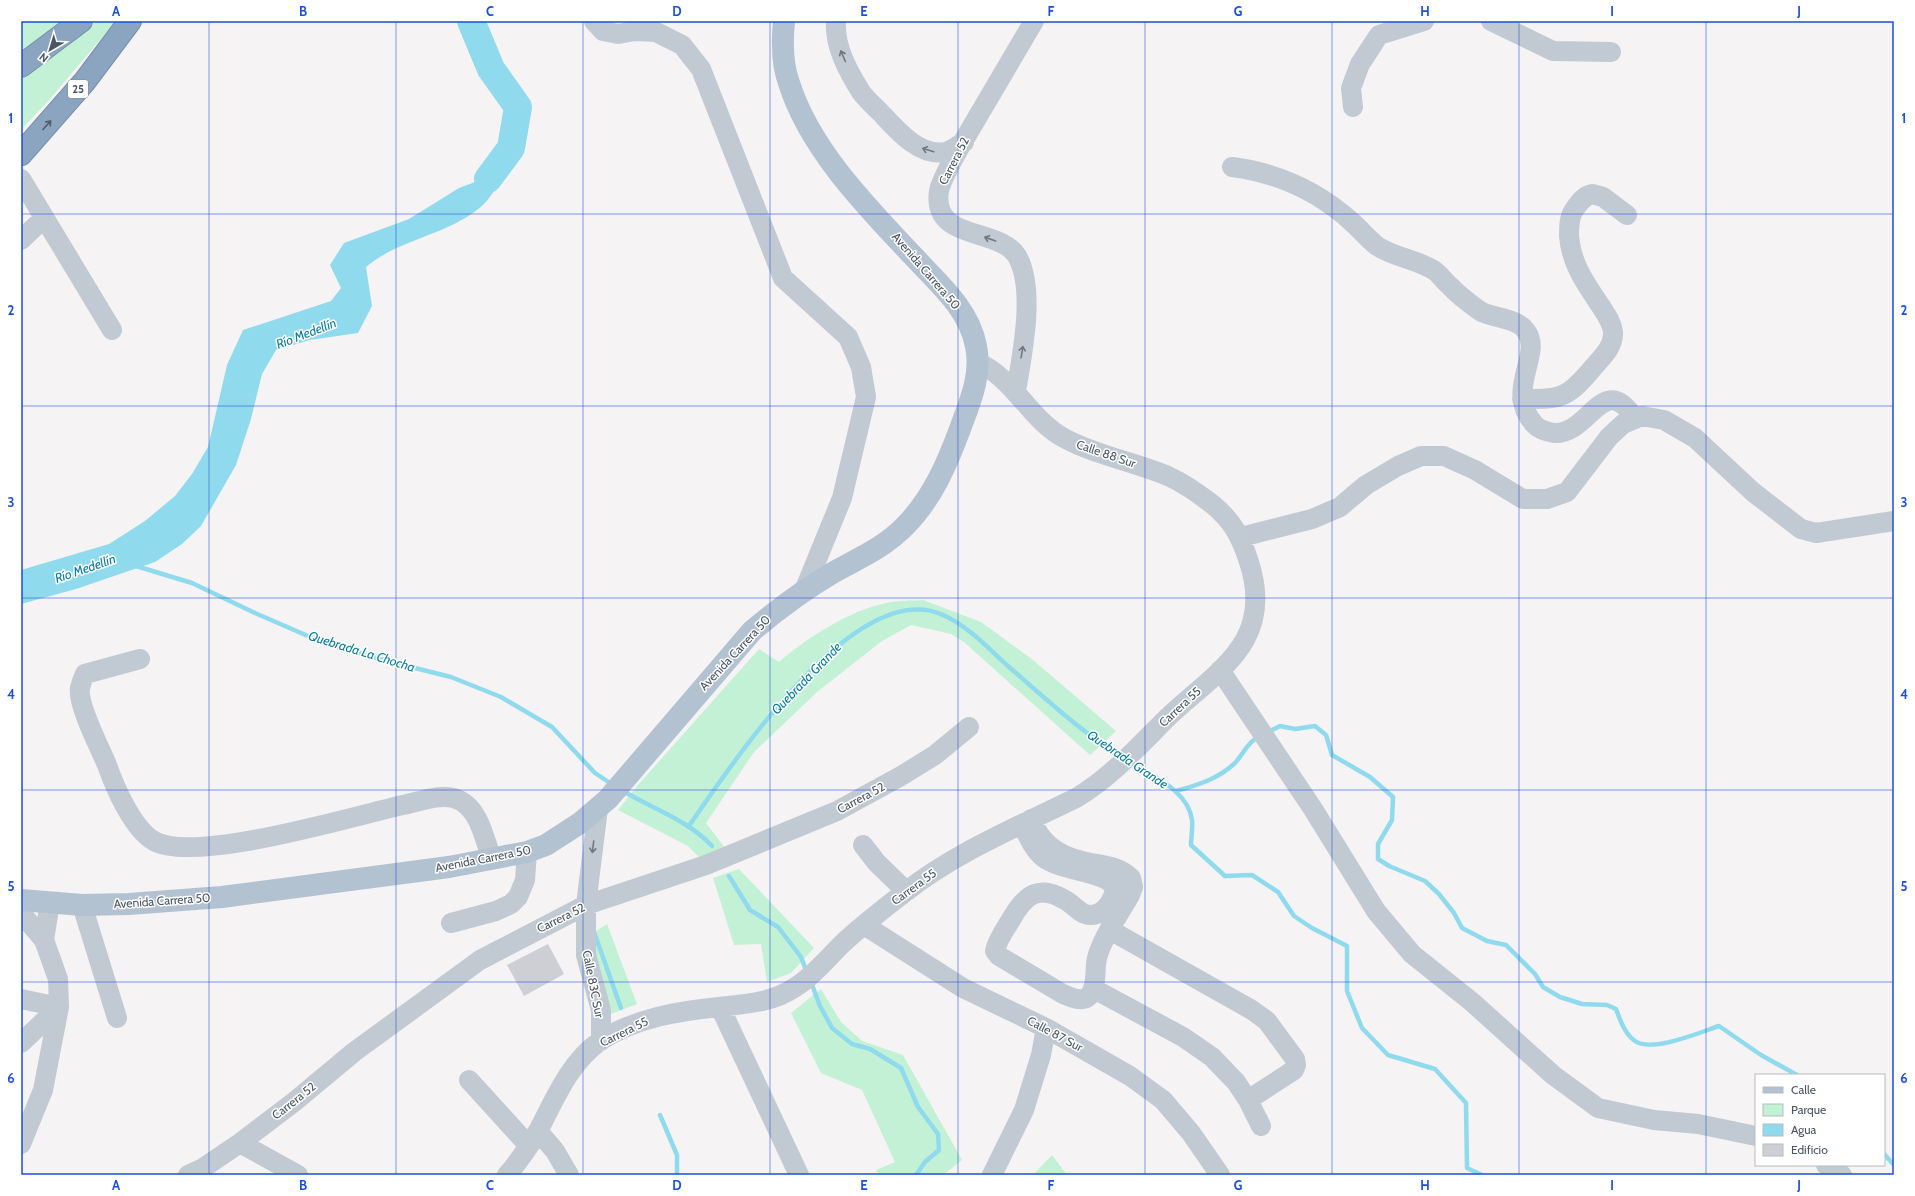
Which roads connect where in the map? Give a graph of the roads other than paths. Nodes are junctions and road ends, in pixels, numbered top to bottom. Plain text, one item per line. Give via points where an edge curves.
1 (81, 21) edge
2 (130, 21) edge
3 (594, 21) edge
4 (784, 21) edge
5 (836, 21) edge
6 (1034, 21) edge
7 (1424, 21) edge
8 (1491, 21) edge
9 (1611, 52) dead end
10 (21, 66) edge
11 (1353, 107) dead end
12 (964, 142) junction
13 (21, 154) edge
14 (1232, 167) dead end
15 (21, 179) edge
16 (1627, 215) dead end
17 (44, 218) junction
18 (21, 240) edge
19 (112, 330) dead end
20 (977, 362) junction
21 (1016, 391) junction
22 (1522, 399) junction
23 (1635, 419) junction
24 (1894, 522) edge
25 (1240, 537) junction
26 (804, 591) junction
27 (140, 659) dead end
28 (1220, 670) junction
29 (969, 727) dead end
30 (603, 803) junction
31 (1027, 821) junction
32 (863, 845) dead end
33 (527, 852) junction
34 (492, 859) junction
35 (906, 891) junction
36 (21, 900) edge
37 (50, 903) junction
38 (82, 905) junction
39 (586, 906) junction
40 (21, 913) edge
41 (450, 923) dead end
42 (864, 925) junction
43 (1110, 930) junction
44 (44, 940) junction
45 (1094, 989) junction
46 (21, 999) edge
47 (59, 1007) junction
48 (720, 1007) junction
49 (117, 1018) dead end
50 (1046, 1028) junction
51 (601, 1041) junction
52 (21, 1043) edge
53 (469, 1080) dead end
54 (43, 1090) junction
55 (1248, 1100) junction
56 (21, 1113) edge
57 (1261, 1126) dead end
58 (1755, 1136) edge
59 (533, 1138) junction
60 (240, 1142) junction
61 (21, 1144) edge
62 (1828, 1166) edge
63 (188, 1175) edge
64 (298, 1175) edge
65 (507, 1175) edge
66 (568, 1175) edge
67 (799, 1175) edge
68 (992, 1175) edge
69 (1220, 1175) edge
70 (1842, 1175) edge

1 - 10 highway
13 -> 2 highway, 25 via 85,82
3 - 26 street via 603,31 618,34 635,31 656,32 682,45 687,51 704,76 783,278 848,337 860,367 866,397 842,498
4 - 20 main road, Avenida Carrera 50 via 784,53 788,82 801,114 839,173 960,307 976,346
12 -> 5 street via 947,152 936,153 917,146 896,128 862,94 850,74 835,32
6 - 12 street, Carrera 52
7 - 11 street via 1379,35 1360,64 1351,88
8 - 9 street via 1554,51
21 -> 12 street, Carrera 52 via 1025,334 1026,290 1021,266 1016,255 1007,246 951,224 939,207 940,187
14 - 22 street via 1268,174 1301,187 1335,208 1378,246 1436,272 1466,301 1483,312 1521,325 1530,336 1531,343 1524,372
15 - 17 street
16 - 22 street via 1603,197 1592,194 1581,200 1571,214 1570,244 1576,266 1612,325 1613,338 1608,350 1568,394 1551,399
17 - 18 street
17 - 19 street
20 - 21 street, Calle 88 Sur via 990,367
20 - 26 main road, Avenida Carrera 50 via 976,383 952,451 938,482 919,510 880,548
21 - 25 street, Calle 88 Sur via 1052,431 1075,444 1171,478 1213,505 1229,520
22 - 23 street via 1527,413 1536,425 1549,432 1570,430 1602,404 1611,400 1617,400 1625,405
23 - 24 street via 1642,416 1664,420 1694,438 1753,492 1801,529 1816,533
23 - 25 street via 1623,424 1609,437 1567,492 1547,499 1523,499 1475,470 1444,456 1421,456 1398,466 1366,485 1340,506 1312,519
25 - 28 street, Carrera 55 via 1251,568 1256,614 1245,643
26 - 30 main road, Avenida Carrera 50 via 752,631
27 - 34 street via 85,674 80,689 84,712 112,778 140,829 155,842 182,848 221,845 290,833 380,810 445,797 458,799 470,808 476,816
28 - 31 street, Carrera 55 via 1094,787
28 - 58 street via 1343,855 1376,911 1412,954 1472,1002 1553,1075 1598,1108 1654,1120 1698,1124
29 - 39 street, Carrera 52 via 935,755 837,811 706,865
30 - 33 main road, Avenida Carrera 50 via 562,836
30 -> 39 street, Calle 83C Sur
31 - 35 street, Carrera 55 via 952,860
31 - 43 street via 1045,843 1057,852 1081,861 1116,867 1131,878 1133,887 1130,895
31 - 45 street via 1036,850 1044,857 1067,868 1108,881 1114,886 1115,891 1107,909 1097,914 1085,914 1064,899 1047,893 1035,893 1020,905 995,951 999,956 1073,998 1083,1000
32 - 35 street via 877,863
33 - 34 main road, Avenida Carrera 50
33 - 41 street via 524,880 518,896 511,904 496,911
34 - 38 main road, Avenida Carrera 50 via 222,897
35 - 42 street, Carrera 55
36 - 37 main road, Avenida Carrera 50
37 - 38 main road, Avenida Carrera 50
37 - 44 street
38 - 49 street
39 - 51 street, Calle 83C Sur via 586,955 601,1010
39 - 60 street, Carrera 52 via 480,960 354,1052 294,1102
40 - 44 street
42 - 48 street, Carrera 55 via 816,971 782,996 767,1001
42 - 50 street, Calle 87 Sur via 963,988
43 - 45 street via 1096,960
43 - 55 street via 1267,1021 1295,1058 1296,1065 1294,1070
44 - 47 street via 58,979
45 - 55 street via 1198,1046 1225,1069
46 - 47 street
47 - 52 street
47 - 54 street
48 - 51 street, Carrera 55 via 657,1016 634,1024
48 - 67 street
50 - 68 street via 1041,1055 1024,1110
50 - 69 street, Calle 87 Sur via 1130,1076 1163,1100 1191,1133
51 - 59 street, Carrera 55 via 560,1087
53 - 59 street
54 - 56 street
54 - 61 street
55 - 57 street
59 - 65 street, Carrera 55
59 - 66 street via 555,1151
60 - 63 street, Carrera 52
60 - 64 street
62 - 70 street

